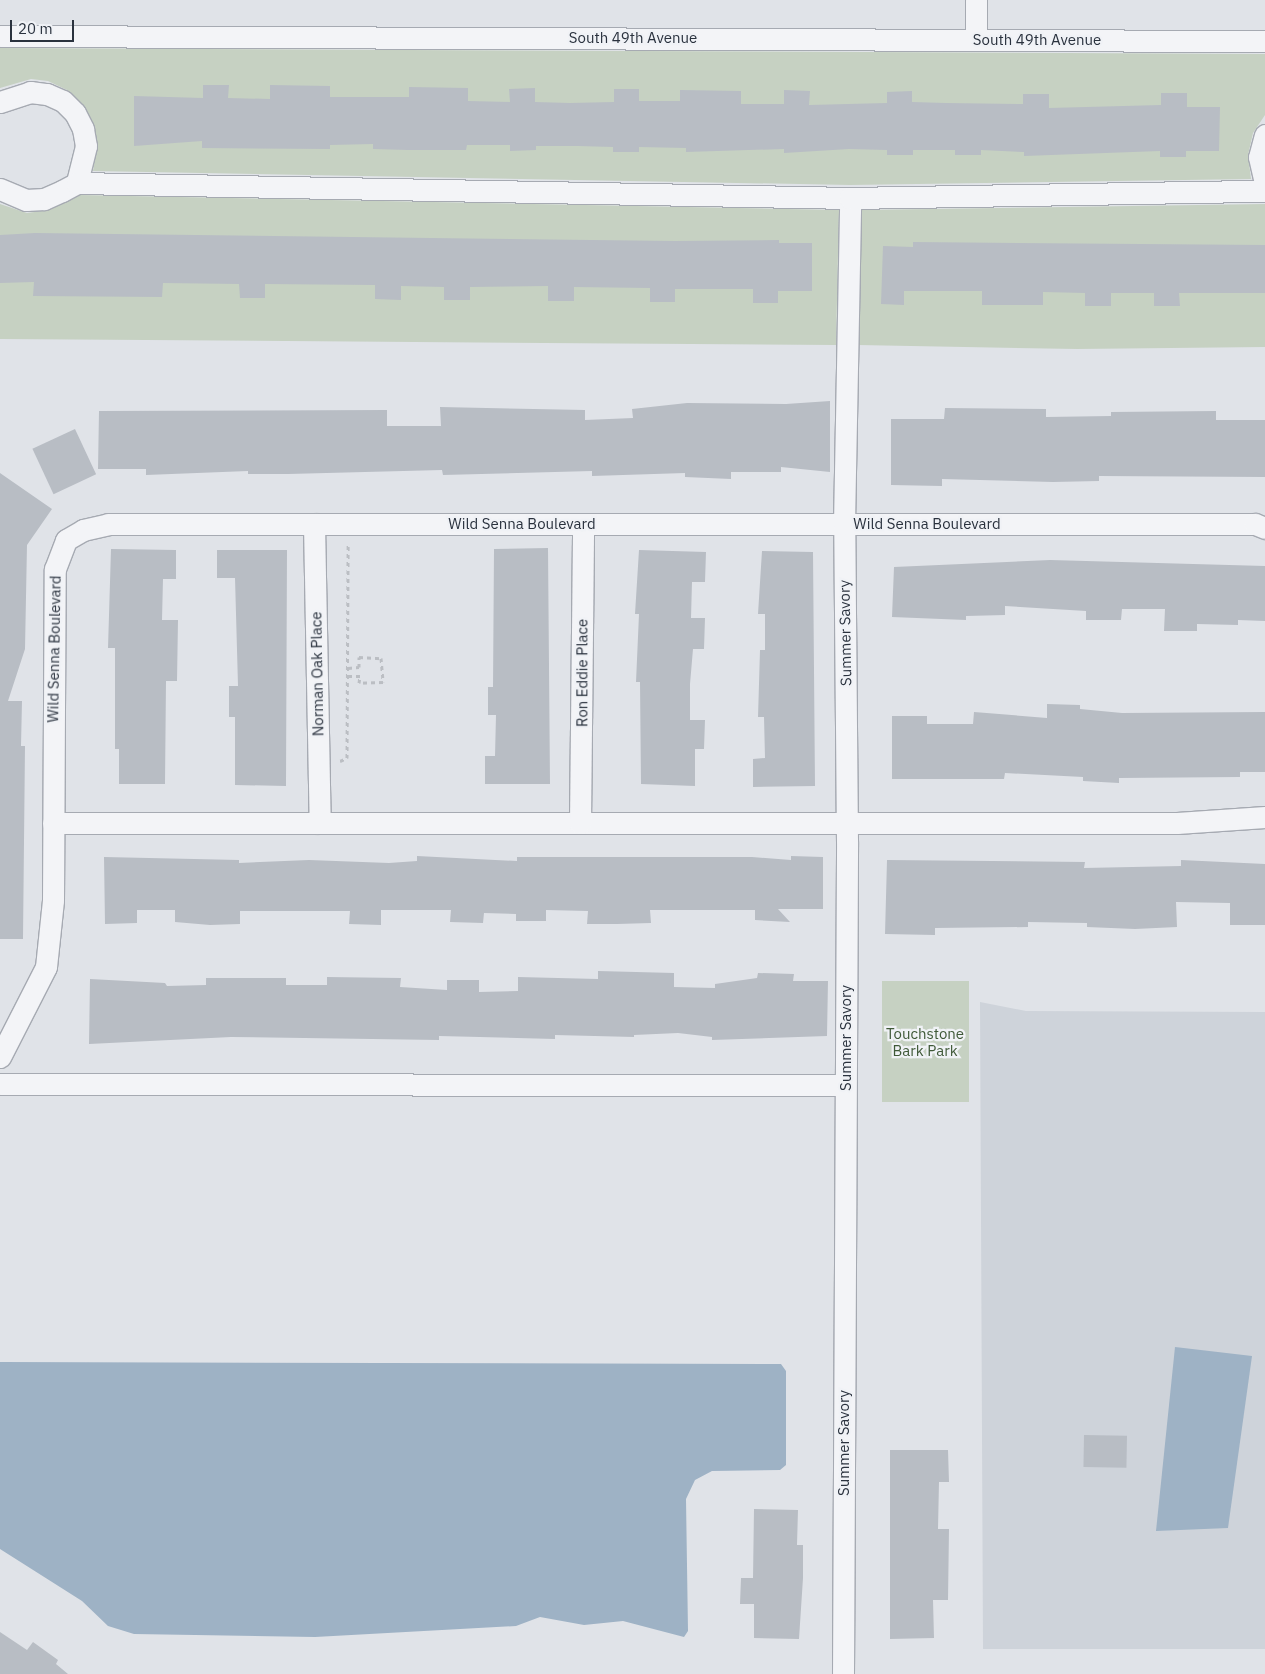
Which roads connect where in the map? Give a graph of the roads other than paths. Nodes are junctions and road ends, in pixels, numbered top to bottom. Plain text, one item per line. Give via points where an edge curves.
1 (976, 0) edge
2 (0, 36) edge
3 (976, 39) junction
4 (1265, 41) edge
5 (0, 102) edge
6 (1265, 135) edge
7 (1265, 182) edge
8 (77, 183) junction
9 (0, 190) edge
10 (1265, 191) edge
11 (850, 198) junction
12 (314, 524) junction
13 (583, 524) junction
14 (844, 524) junction
15 (1265, 528) edge
16 (1265, 817) edge
17 (53, 823) junction
18 (320, 823) junction
19 (580, 823) junction
20 (846, 823) junction
21 (0, 1057) edge
22 (0, 1084) edge
23 (845, 1085) junction
24 (842, 1674) edge

1 - 3 street
2 - 3 street, South 49th Avenue
3 - 4 street, South 49th Avenue
5 - 8 street via 12,95 47,94 63,101 75,113 83,129 86,146
6 - 7 street via 1259,158
8 - 9 street via 44,199 26,200
8 - 11 street
10 - 11 street
11 - 14 street, Summer Savory
12 - 13 street, Wild Senna Boulevard
12 - 17 street, Wild Senna Boulevard via 108,524 83,530 66,540 55,568
12 - 18 street, Norman Oak Place
13 - 14 street, Wild Senna Boulevard
13 - 19 street, Ron Eddie Place
14 - 15 street, Wild Senna Boulevard via 1255,524
14 - 20 street, Summer Savory
16 - 20 street via 1177,823
17 - 18 street
17 - 21 street, Wild Senna Boulevard via 53,900 46,967
18 - 19 street
19 - 20 street
20 - 23 street, Summer Savory
22 - 23 street
23 - 24 street, Summer Savory

